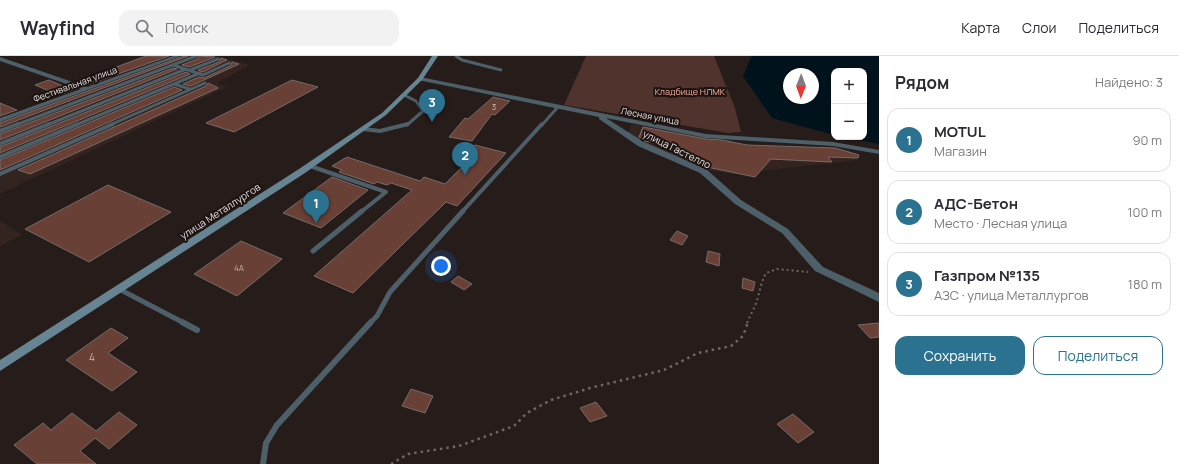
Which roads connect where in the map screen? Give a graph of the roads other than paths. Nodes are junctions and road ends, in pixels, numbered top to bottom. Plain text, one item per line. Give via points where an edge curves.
1 (178, 56) edge
2 (196, 56) edge
3 (435, 56) edge
4 (456, 56) edge
5 (0, 59) edge
6 (218, 59) dead end
7 (229, 63) dead end
8 (173, 65) junction
9 (188, 70) junction
10 (500, 70) dead end
11 (200, 74) junction
12 (420, 79) junction
13 (205, 83) dead end
14 (174, 84) junction
15 (87, 89) junction
16 (190, 89) junction
17 (404, 95) junction
18 (557, 108) junction
19 (599, 116) junction
20 (0, 120) edge
21 (363, 129) junction
22 (0, 131) edge
23 (0, 144) edge
24 (879, 152) edge
25 (0, 157) edge
26 (310, 166) junction
27 (0, 174) edge
28 (313, 251) dead end
29 (119, 289) junction
30 (879, 298) edge
31 (197, 330) dead end
32 (0, 366) edge
33 (263, 464) edge

1 - 15 street, Фестивальная улица
2 - 8 lane
3 - 12 main road, улица Металлургов
4 - 10 lane
5 - 15 street
6 - 9 lane
7 - 11 lane
8 - 9 lane
8 - 22 lane
9 - 11 lane
9 - 23 lane
11 - 14 lane
12 - 17 main road, улица Металлургов
12 - 18 street, Лесная улица
13 - 16 lane
14 - 16 lane
14 - 25 lane
15 - 20 street, Фестивальная улица
16 - 27 lane
17 - 21 main road, улица Металлургов
17 - 21 lane via 416,101 423,111 407,125 380,131
18 - 19 street, Лесная улица
18 - 33 lane via 390,292 376,316 277,425 266,443
19 - 24 street, Лесная улица via 706,136 833,144
19 - 30 street, улица Гастелло via 641,144 704,171 738,202 785,231 819,269
21 - 26 main road, улица Металлургов
26 - 28 lane via 386,192
26 - 29 main road, улица Металлургов
29 - 31 lane
29 - 32 main road, улица Металлургов

